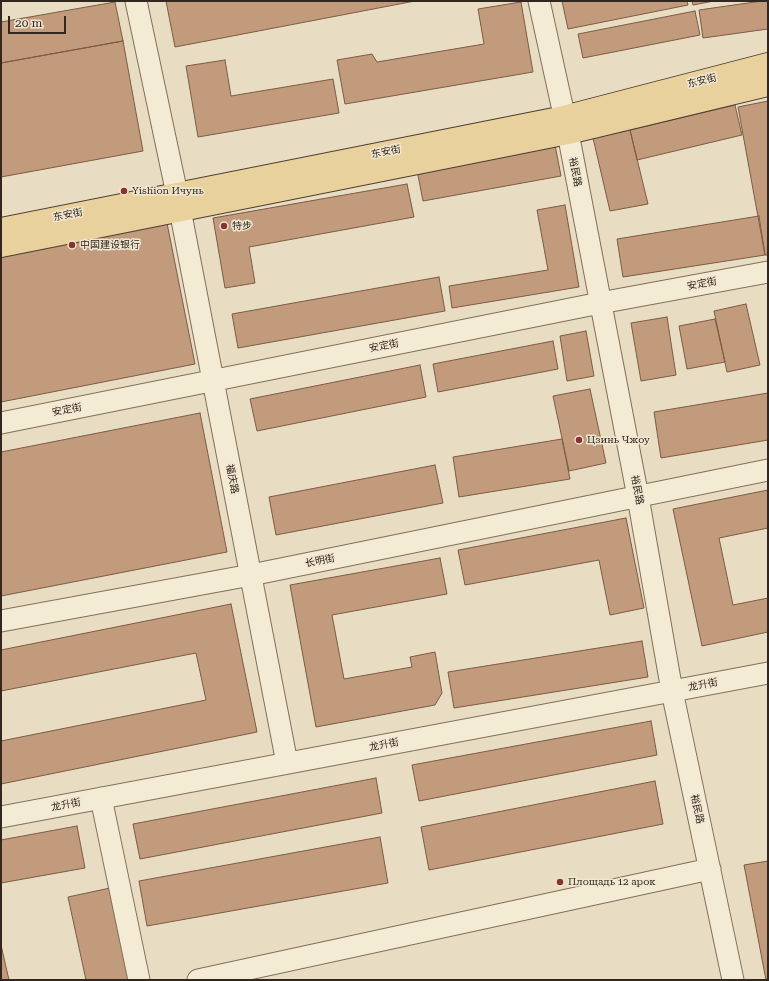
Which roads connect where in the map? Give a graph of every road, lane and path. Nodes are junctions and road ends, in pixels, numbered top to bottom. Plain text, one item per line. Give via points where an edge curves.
1 (136, 1) edge
2 (539, 1) edge
3 (768, 64) edge
4 (768, 85) edge
5 (566, 125) junction
6 (178, 202) junction
7 (1, 229) edge
8 (1, 246) edge
9 (768, 272) edge
10 (600, 303) junction
11 (213, 381) junction
12 (1, 423) edge
13 (768, 470) edge
14 (638, 497) junction
15 (251, 574) junction
16 (1, 621) edge
17 (768, 673) edge
18 (672, 691) junction
19 (287, 763) junction
20 (101, 798) junction
21 (1, 817) edge
22 (710, 870) junction
23 (139, 980) edge
24 (198, 980) edge
25 (733, 980) edge

1 - 6 street, 福庆路
2 - 5 street, 裕民路
3 - 5 main road, 东安街
4 - 5 main road, 东安街
5 - 6 main road, 东安街
5 - 10 street, 裕民路
6 - 7 main road, 东安街
6 - 8 main road, 东安街
6 - 11 street, 福庆路
9 - 10 street, 安定街
10 - 11 street, 安定街
10 - 14 street, 裕民路
11 - 12 street, 安定街
11 - 15 street, 福庆路
13 - 14 street, 长明街
14 - 15 street, 长明街
14 - 18 street, 裕民路
15 - 16 street, 长明街
15 - 19 street, 福庆路
17 - 18 street, 龙升街
18 - 19 street, 龙升街
18 - 22 street, 裕民路
19 - 20 street, 龙升街
20 - 21 street, 龙升街
20 - 23 street
22 - 24 street
22 - 25 street, 裕民路

